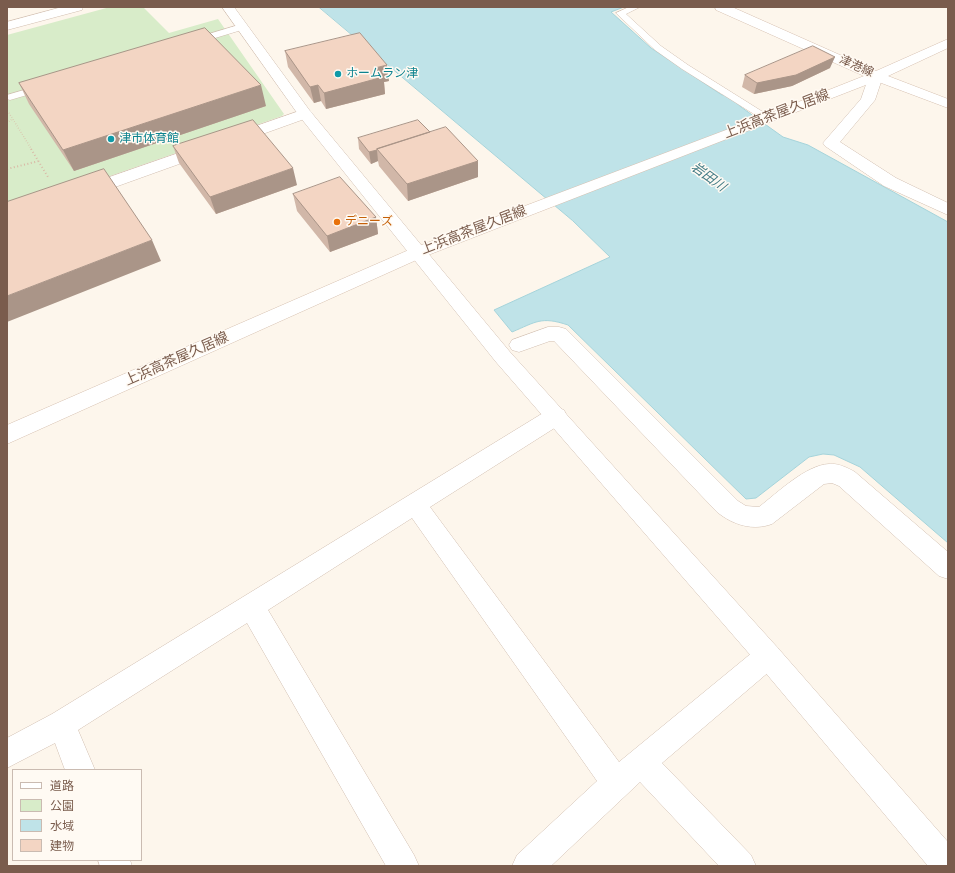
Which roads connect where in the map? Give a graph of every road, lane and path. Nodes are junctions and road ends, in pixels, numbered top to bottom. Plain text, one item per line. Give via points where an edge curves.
1 (77, 7) edge
2 (228, 7) edge
3 (636, 7) edge
4 (721, 7) edge
5 (7, 26) edge
6 (242, 27) junction
7 (948, 43) edge
8 (182, 45) edge
9 (876, 76) junction
10 (48, 86) edge
11 (10, 98) dead end
12 (948, 104) edge
13 (7, 109) edge
14 (305, 114) junction
15 (12, 119) junction
16 (767, 119) junction
17 (7, 123) edge
18 (39, 161) junction
19 (7, 169) edge
20 (48, 177) dead end
21 (66, 198) edge
22 (948, 210) edge
23 (417, 253) junction
24 (519, 345) dead end
25 (556, 416) junction
26 (7, 435) edge
27 (415, 504) junction
28 (948, 568) edge
29 (251, 606) junction
30 (768, 656) junction
31 (62, 724) junction
32 (7, 754) edge
33 (641, 762) junction
34 (80, 769) edge
35 (616, 783) junction
36 (403, 866) edge
37 (528, 866) edge
38 (740, 866) edge
39 (948, 866) edge

1 - 5 street
2 - 6 street
3 - 16 lane via 620,13 652,43 674,59
4 - 9 street, 津港線
6 - 8 lane
6 - 14 street
7 - 9 street, 上浜高茶屋久居線
9 - 12 street, 津港線
9 - 16 street, 上浜高茶屋久居線
9 - 22 street via 868,100 831,142 890,182
10 - 11 lane
13 - 15 path
14 - 21 street
14 - 23 street
15 - 17 path
15 - 18 path
16 - 23 street, 上浜高茶屋久居線
18 - 19 path
18 - 20 path
23 - 25 street via 503,357
23 - 26 street, 上浜高茶屋久居線
24 - 28 street via 548,334 559,334 734,512 750,517 764,517 816,477 832,472 847,479
25 - 27 street
25 - 30 street
27 - 29 street
27 - 35 street
29 - 31 street
29 - 36 street
30 - 33 street
30 - 39 street
31 - 32 street
31 - 34 street
33 - 35 street
33 - 38 street
35 - 37 street

